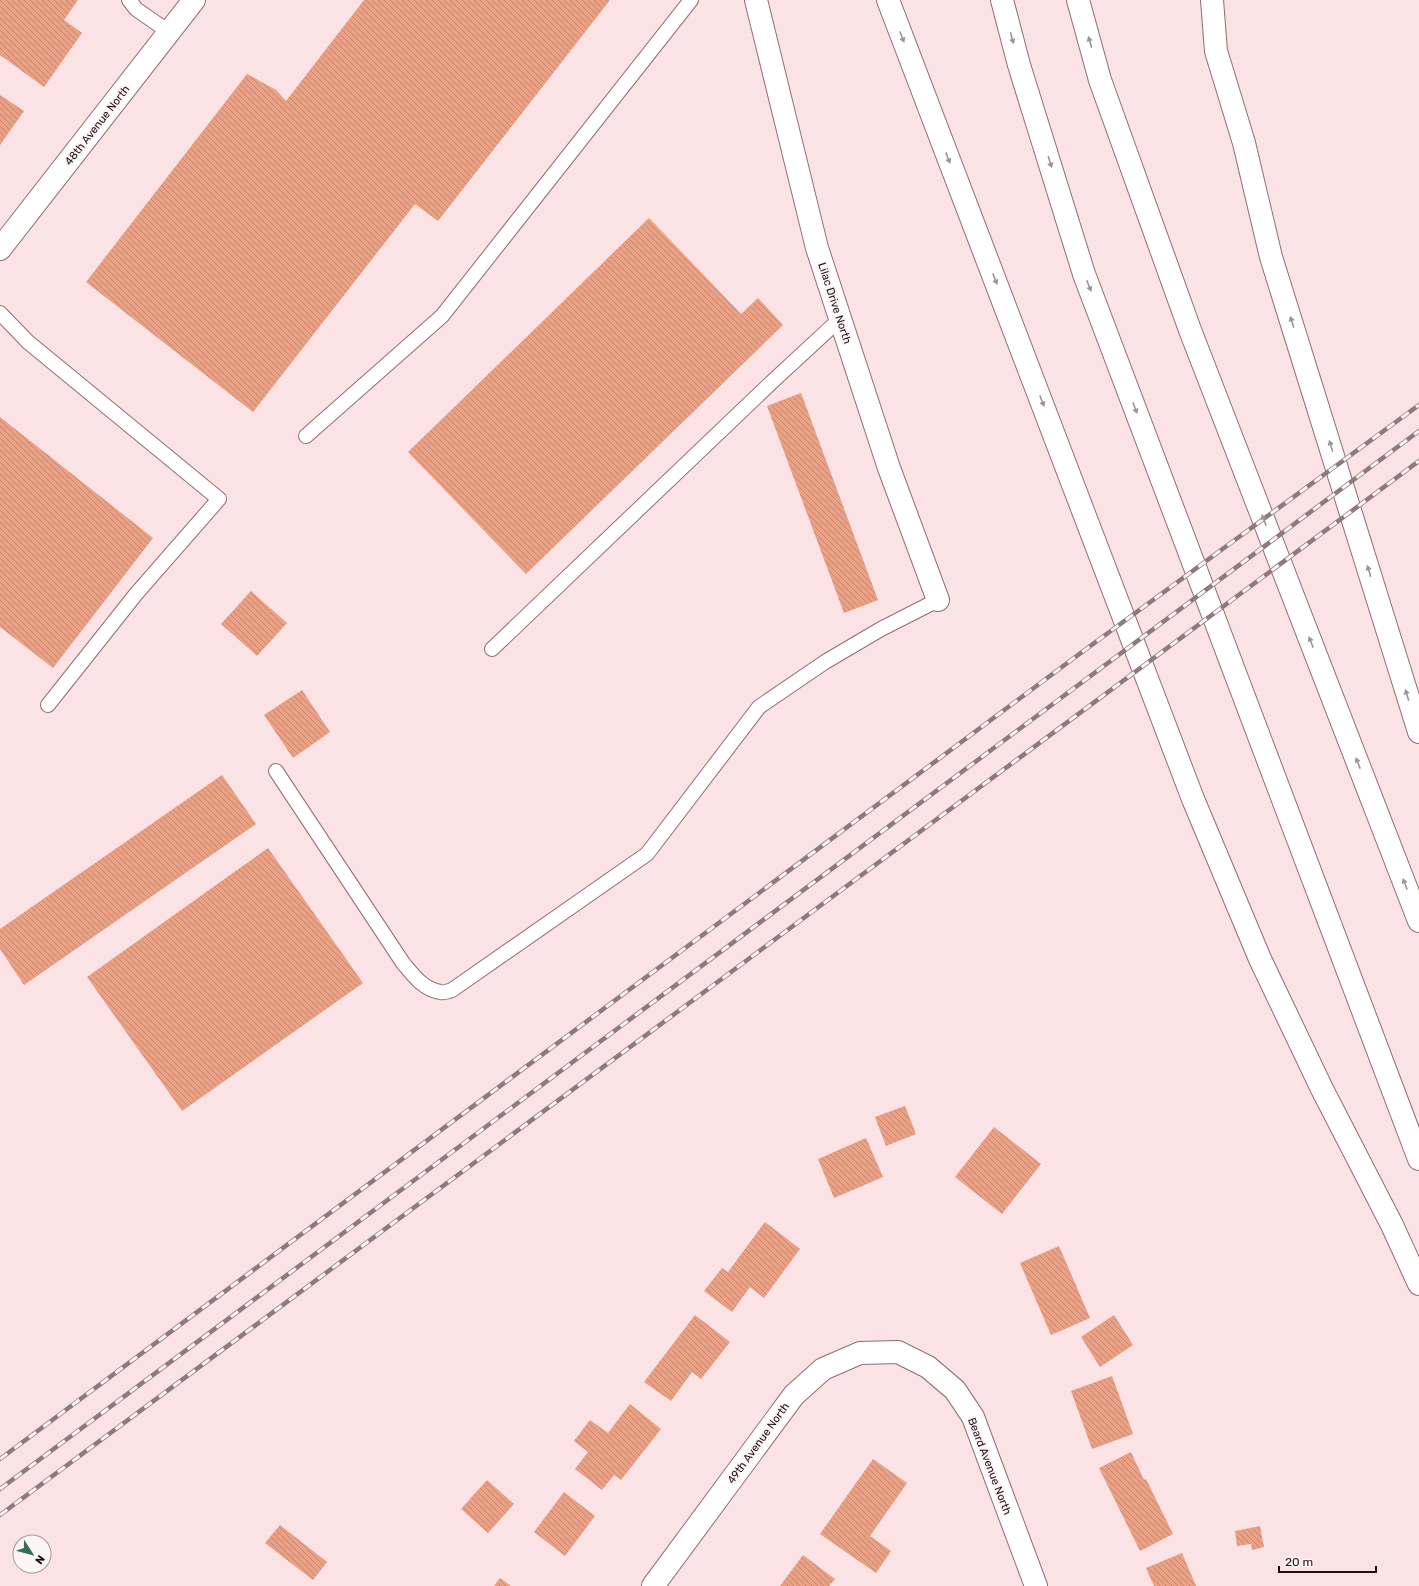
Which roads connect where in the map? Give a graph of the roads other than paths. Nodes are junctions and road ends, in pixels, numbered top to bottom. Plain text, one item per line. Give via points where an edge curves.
1 (129, 0) edge
2 (194, 0) edge
3 (691, 0) edge
4 (756, 0) edge
5 (888, 0) edge
6 (1002, 0) edge
7 (1078, 0) edge
8 (1212, 0) edge
9 (169, 32) junction
10 (0, 249) edge
11 (0, 314) edge
12 (840, 319) junction
13 (306, 436) dead end
14 (938, 600) joint
15 (492, 649) dead end
16 (48, 705) dead end
17 (1419, 732) edge
18 (276, 771) dead end
19 (1419, 920) edge
20 (1419, 1159) edge
21 (1419, 1284) edge
22 (898, 1352) joint
23 (652, 1586) edge
24 (1036, 1586) edge

1 - 9 lane via 136,9
2 - 9 main road, 48th Avenue North
3 - 13 lane via 442,316
4 - 12 main road, Lilac Drive North via 817,248
5 -> 21 main road via 1196,806 1260,959
6 -> 20 main road via 1019,65 1084,274
19 -> 7 main road via 1190,330 1100,80
17 -> 8 main road via 1271,257 1244,143 1216,51
9 - 10 main road, 48th Avenue North
11 - 16 lane via 28,342 219,499 136,594
12 - 14 main road, Lilac Drive North via 889,468
12 - 15 lane
14 - 18 lane via 882,628 831,658 759,707 647,854 452,990 440,992 423,985 403,963
22 - 23 main road, 49th Avenue North via 860,1353 823,1369 794,1395
22 - 24 main road, Beard Avenue North via 928,1367 955,1390 973,1417

